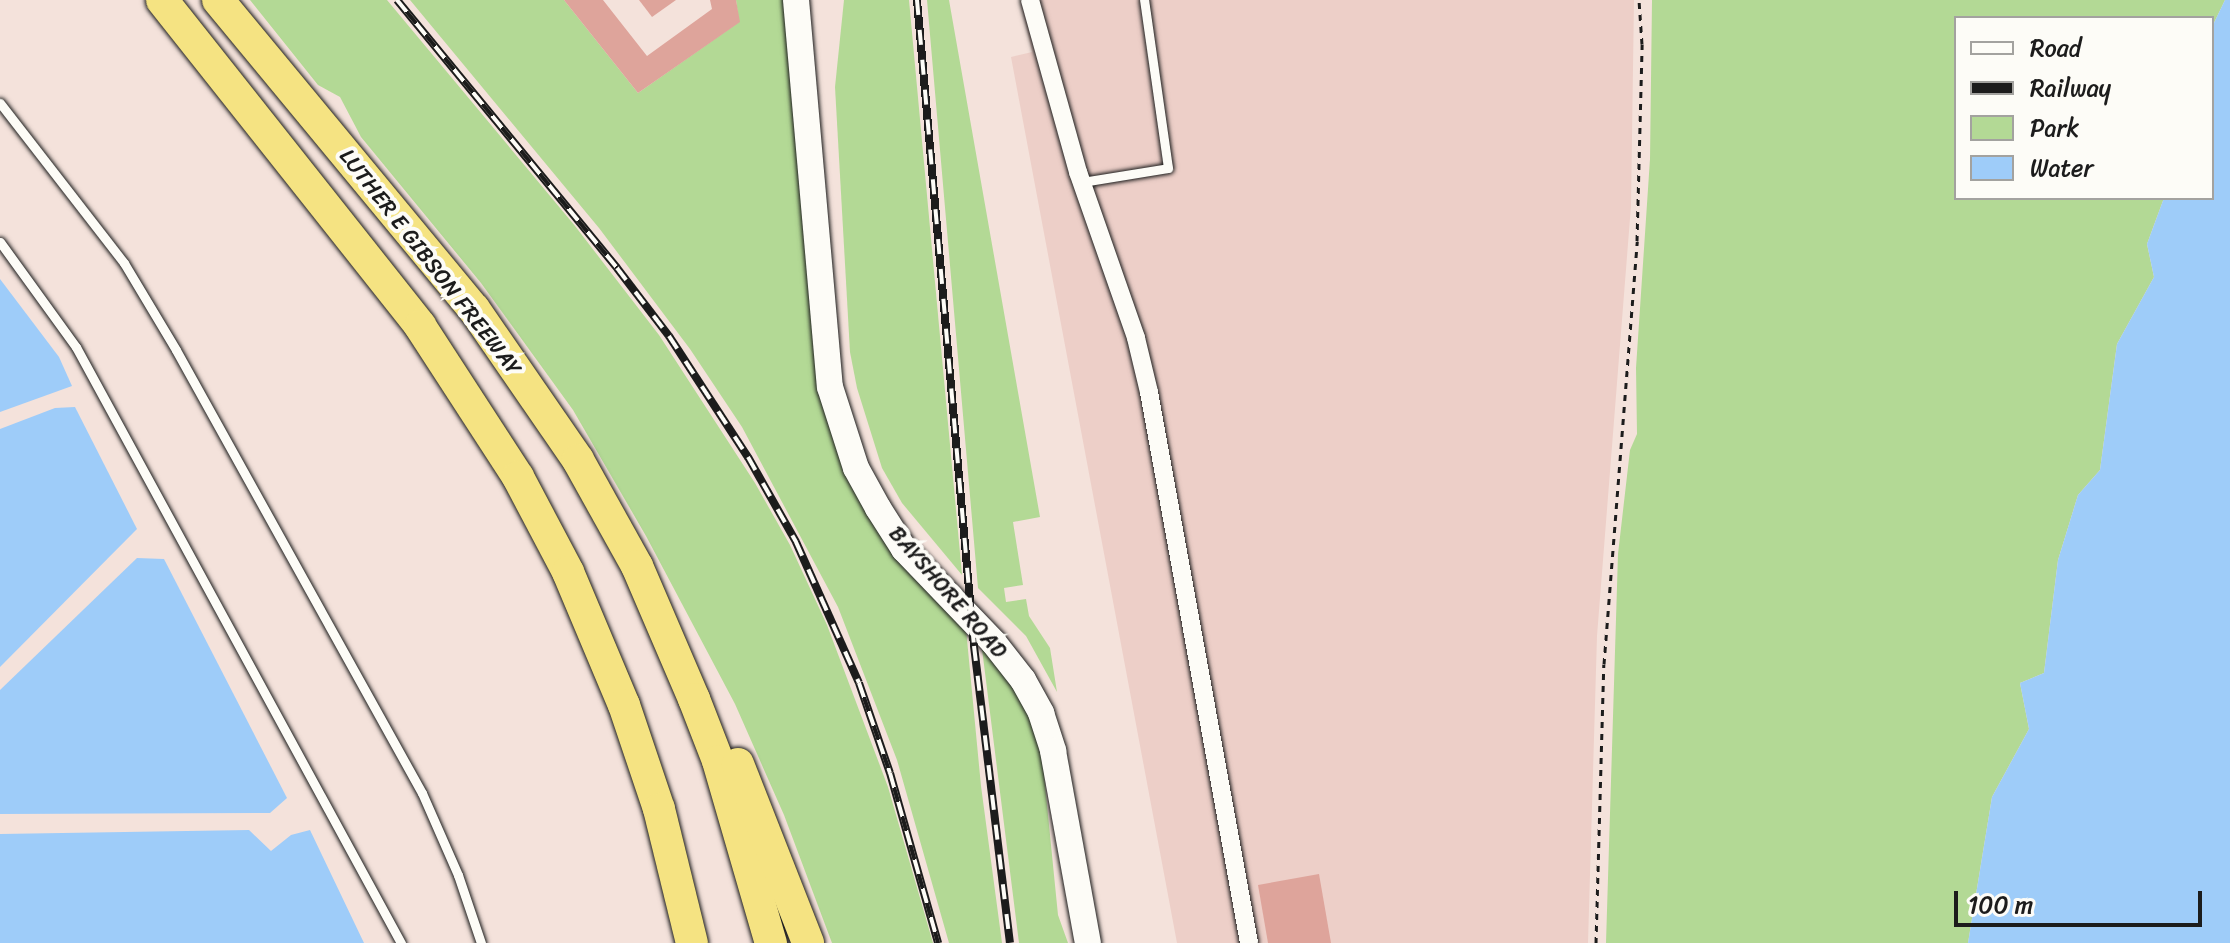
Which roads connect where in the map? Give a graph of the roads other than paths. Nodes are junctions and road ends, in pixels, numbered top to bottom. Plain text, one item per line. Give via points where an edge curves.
1 (162, 0) edge
2 (218, 0) edge
3 (796, 0) edge
4 (1030, 0) edge
5 (1144, 0) edge
6 (0, 103) edge
7 (1082, 182) junction
8 (0, 242) edge
9 (637, 566) junction
10 (689, 933) edge
11 (401, 943) edge
12 (481, 943) edge
13 (771, 943) edge
14 (808, 943) edge
15 (1088, 943) edge
16 (1249, 943) edge

1 - 10 highway via 420,326 518,477 568,572 616,683 659,809
2 - 9 highway, LUTHER E GIBSON FREEWAY via 482,321 578,460
3 - 15 street, BAYSHORE ROAD via 830,387 856,468 904,549 994,643 1041,713 1053,751
4 - 7 street
5 - 7 lane via 1168,168
6 - 12 lane via 124,263 176,350 422,793
7 - 16 street via 1136,338 1149,392
8 - 11 lane via 83,359
9 - 13 highway, LUTHER E GIBSON FREEWAY via 718,761
9 - 14 highway via 663,599 713,705

